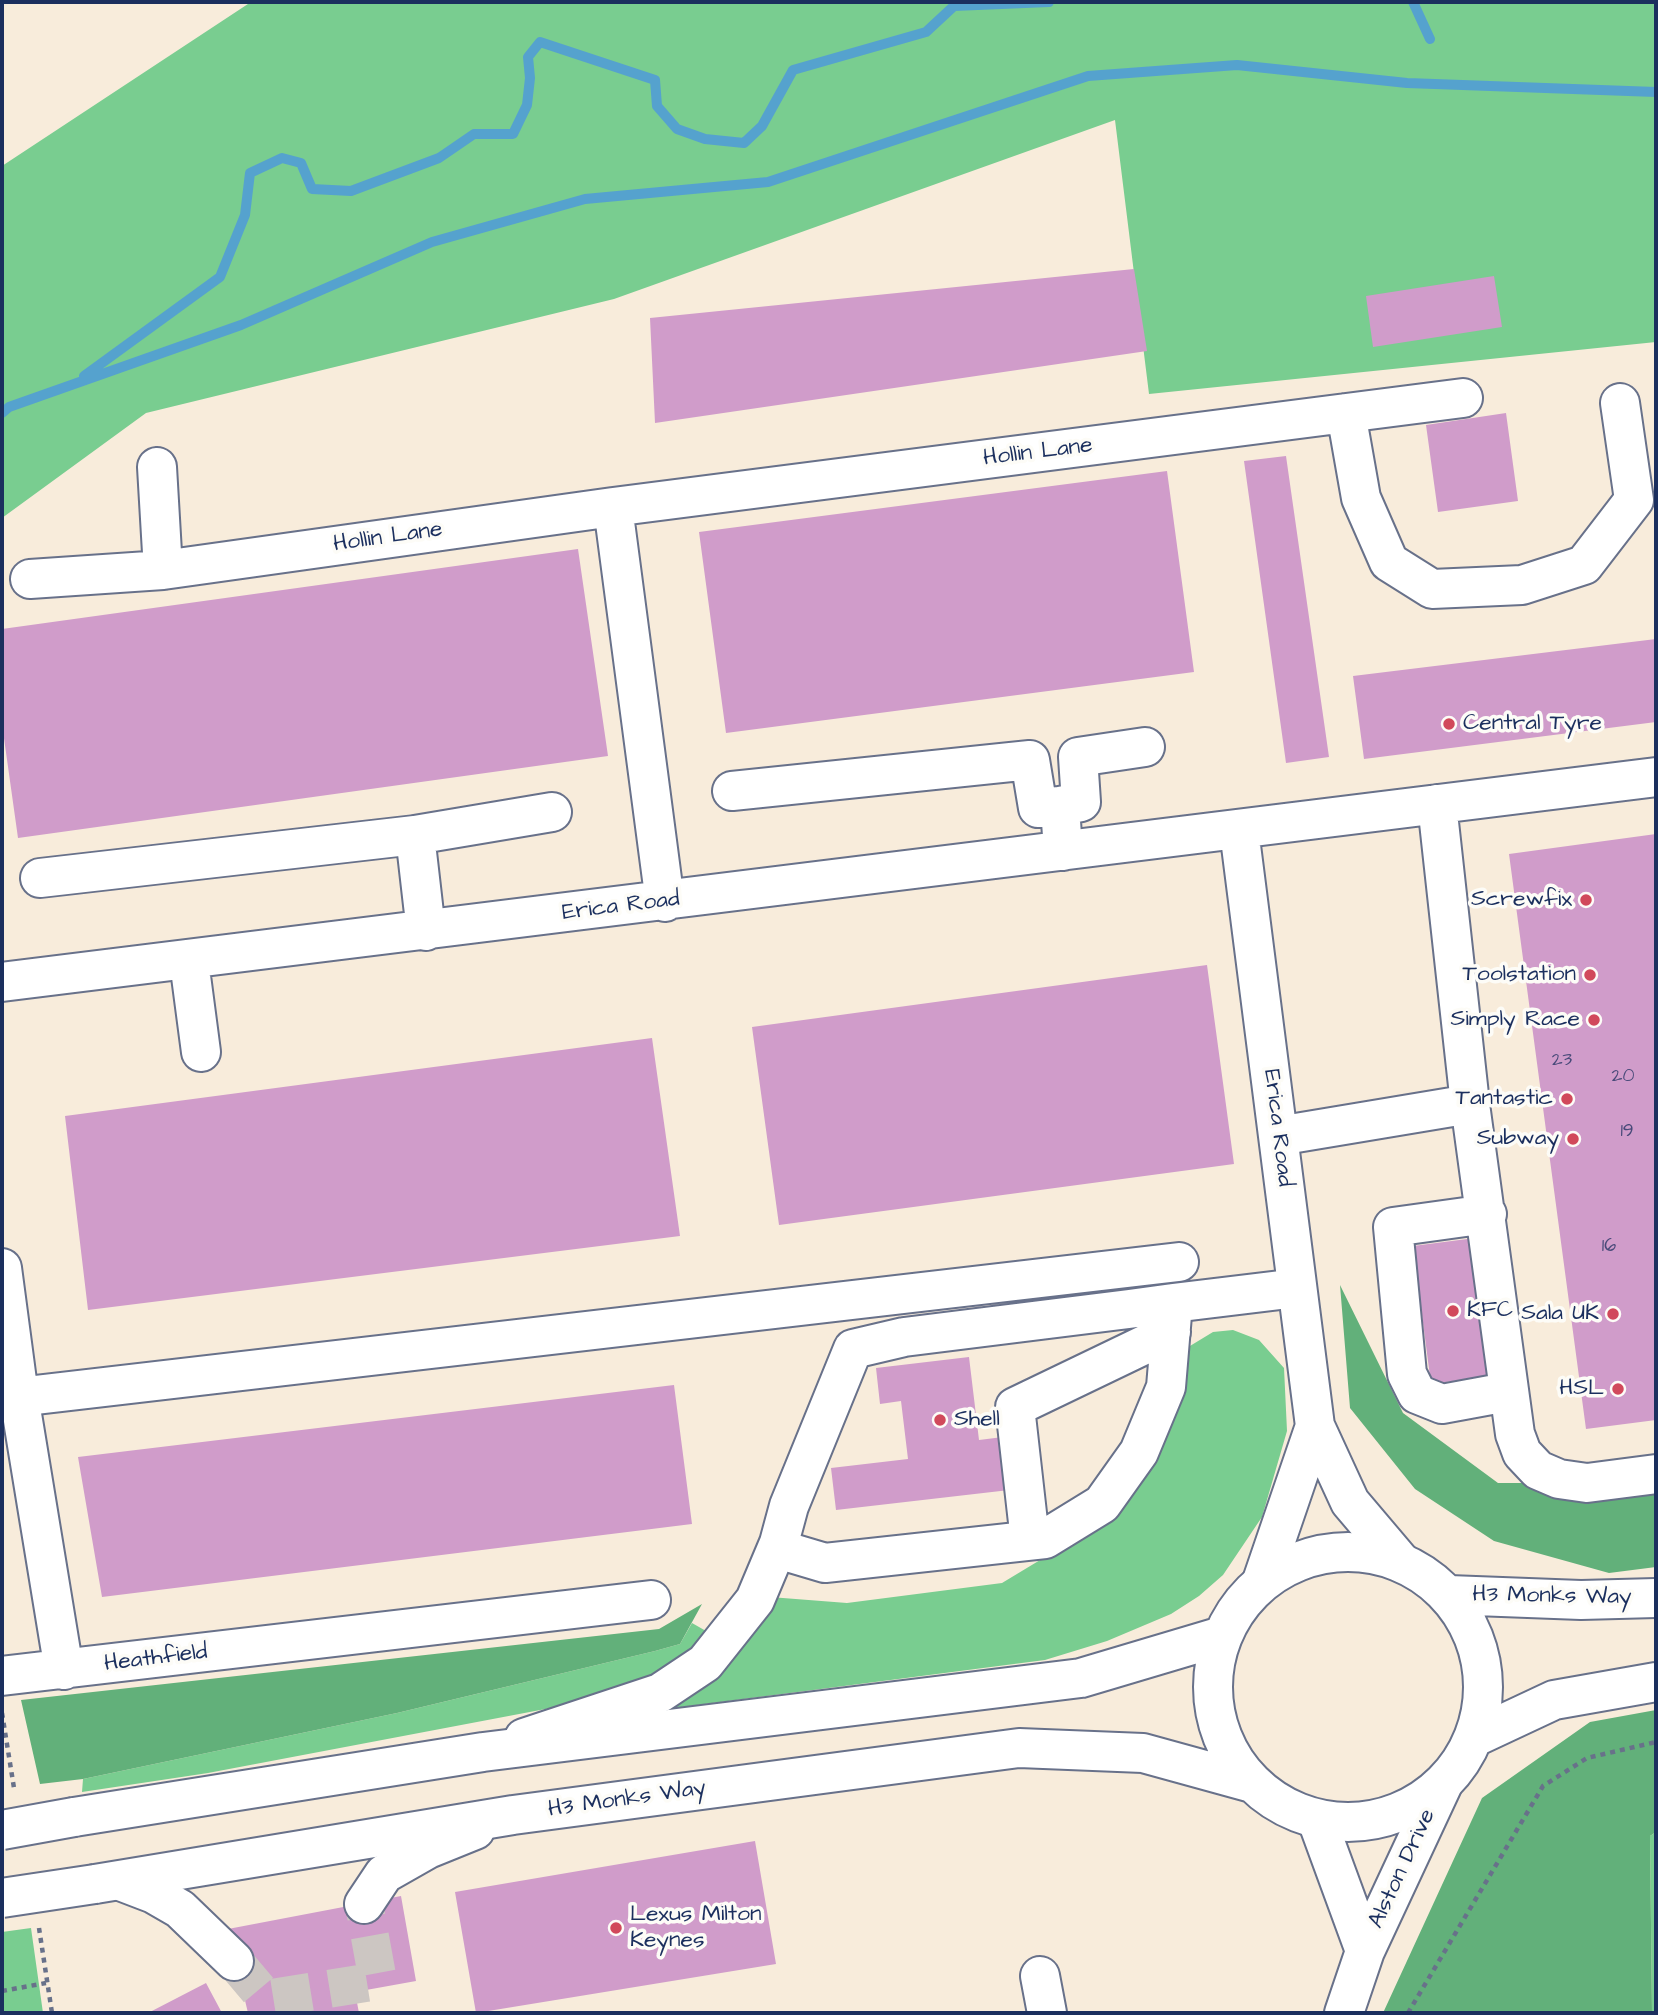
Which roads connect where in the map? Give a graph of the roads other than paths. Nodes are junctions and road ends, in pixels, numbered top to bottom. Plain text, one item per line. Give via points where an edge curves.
1 (1463, 398) dead end
2 (1620, 403) dead end
3 (1346, 413) junction
4 (157, 467) dead end
5 (613, 507) junction
6 (163, 570) junction
7 (30, 579) dead end
8 (1145, 747) dead end
9 (1656, 777) edge
10 (732, 791) dead end
11 (1437, 804) junction
12 (1060, 806) junction
13 (552, 813) dead end
14 (1239, 830) junction
15 (415, 835) junction
16 (1063, 851) junction
17 (40, 878) dead end
18 (665, 902) junction
19 (426, 931) junction
20 (189, 961) junction
21 (2, 982) edge
22 (201, 1052) dead end
23 (1470, 1104) junction
24 (1278, 1136) junction
25 (1487, 1214) junction
26 (1179, 1262) dead end
27 (2, 1268) edge
28 (1297, 1288) junction
29 (1172, 1317) junction
30 (1507, 1392) junction
31 (10, 1398) edge
32 (1315, 1426) junction
33 (1656, 1474) edge
34 (1030, 1541) junction
35 (779, 1543) junction
36 (1400, 1561) junction
37 (1262, 1581) junction
38 (1449, 1595) junction
39 (1656, 1598) edge
40 (651, 1600) dead end
41 (1222, 1636) junction
42 (64, 1670) junction
43 (2, 1676) edge
44 (1656, 1682) edge
45 (1475, 1737) junction
46 (482, 1752) junction
47 (1252, 1783) junction
48 (1441, 1786) junction
49 (513, 1815) junction
50 (1317, 1819) junction
51 (2, 1830) edge
52 (107, 1883) junction
53 (2, 1898) edge
54 (364, 1903) tunnel mouth
55 (1364, 1951) junction
56 (234, 1961) tunnel mouth
57 (1040, 1976) dead end
58 (1046, 2013) edge
59 (1344, 2013) edge

1 - 3 street, Hollin Lane
2 - 3 street via 1634,500 1584,565 1522,585 1432,589 1389,562 1361,498
3 - 5 street, Hollin Lane
4 - 6 street
5 - 6 street, Hollin Lane
5 - 18 street
6 - 7 street, Hollin Lane
8 - 12 street via 1078,757 1081,802
9 - 11 street, Erica Road
10 - 12 street via 1030,760 1038,808
11 - 14 street, Erica Road
11 - 23 street
12 - 16 street
13 - 15 street
14 - 16 street, Erica Road
14 - 24 street, Erica Road
15 - 17 street
15 - 19 street
16 - 18 street, Erica Road
18 - 19 street, Erica Road
19 - 20 street, Erica Road
20 - 21 street, Erica Road
20 - 22 street
23 - 24 street
23 - 25 street
24 - 28 street, Erica Road
25 - 30 street
25 - 30 street via 1392,1227 1407,1374 1417,1394 1442,1404
26 - 31 street
27 - 31 street
28 - 29 street
28 - 32 street, Erica Road
29 - 34 street via 1166,1387 1139,1452 1102,1504 1045,1539
29 - 34 street via 1015,1407
29 - 35 street via 904,1337 853,1349 789,1506
30 - 33 street via 1522,1453 1538,1470 1587,1483
31 - 42 street
32 - 36 street, Erica Road via 1350,1502
32 - 37 street, Erica Road
34 - 35 street via 825,1563 788,1552
35 - 46 street via 755,1600 705,1663 660,1693
36 - 37 street via 1336,1551 1303,1558
36 - 38 street
37 - 41 street via 1234,1612
38 - 39 street, H3 Monks Way
38 - 45 street via 1468,1623 1485,1685
40 - 42 street, Heathfield
41 - 46 street via 1080,1678
41 - 47 street via 1214,1663 1214,1710 1226,1748
42 - 43 street, Heathfield
44 - 45 street via 1554,1700
45 - 48 street via 1464,1759
46 - 51 street, bridge
47 - 49 street, H3 Monks Way via 1143,1753 1019,1748
47 - 50 street via 1290,1810
48 - 50 street via 1410,1808 1382,1818
48 - 55 street, Alston Drive
49 - 52 street, H3 Monks Way
49 - 54 street via 428,1849 384,1874
50 - 55 street, Alston Drive
52 - 53 street, H3 Monks Way, bridge
52 - 56 street via 180,1909
55 - 59 street, Alston Drive
57 - 58 street

